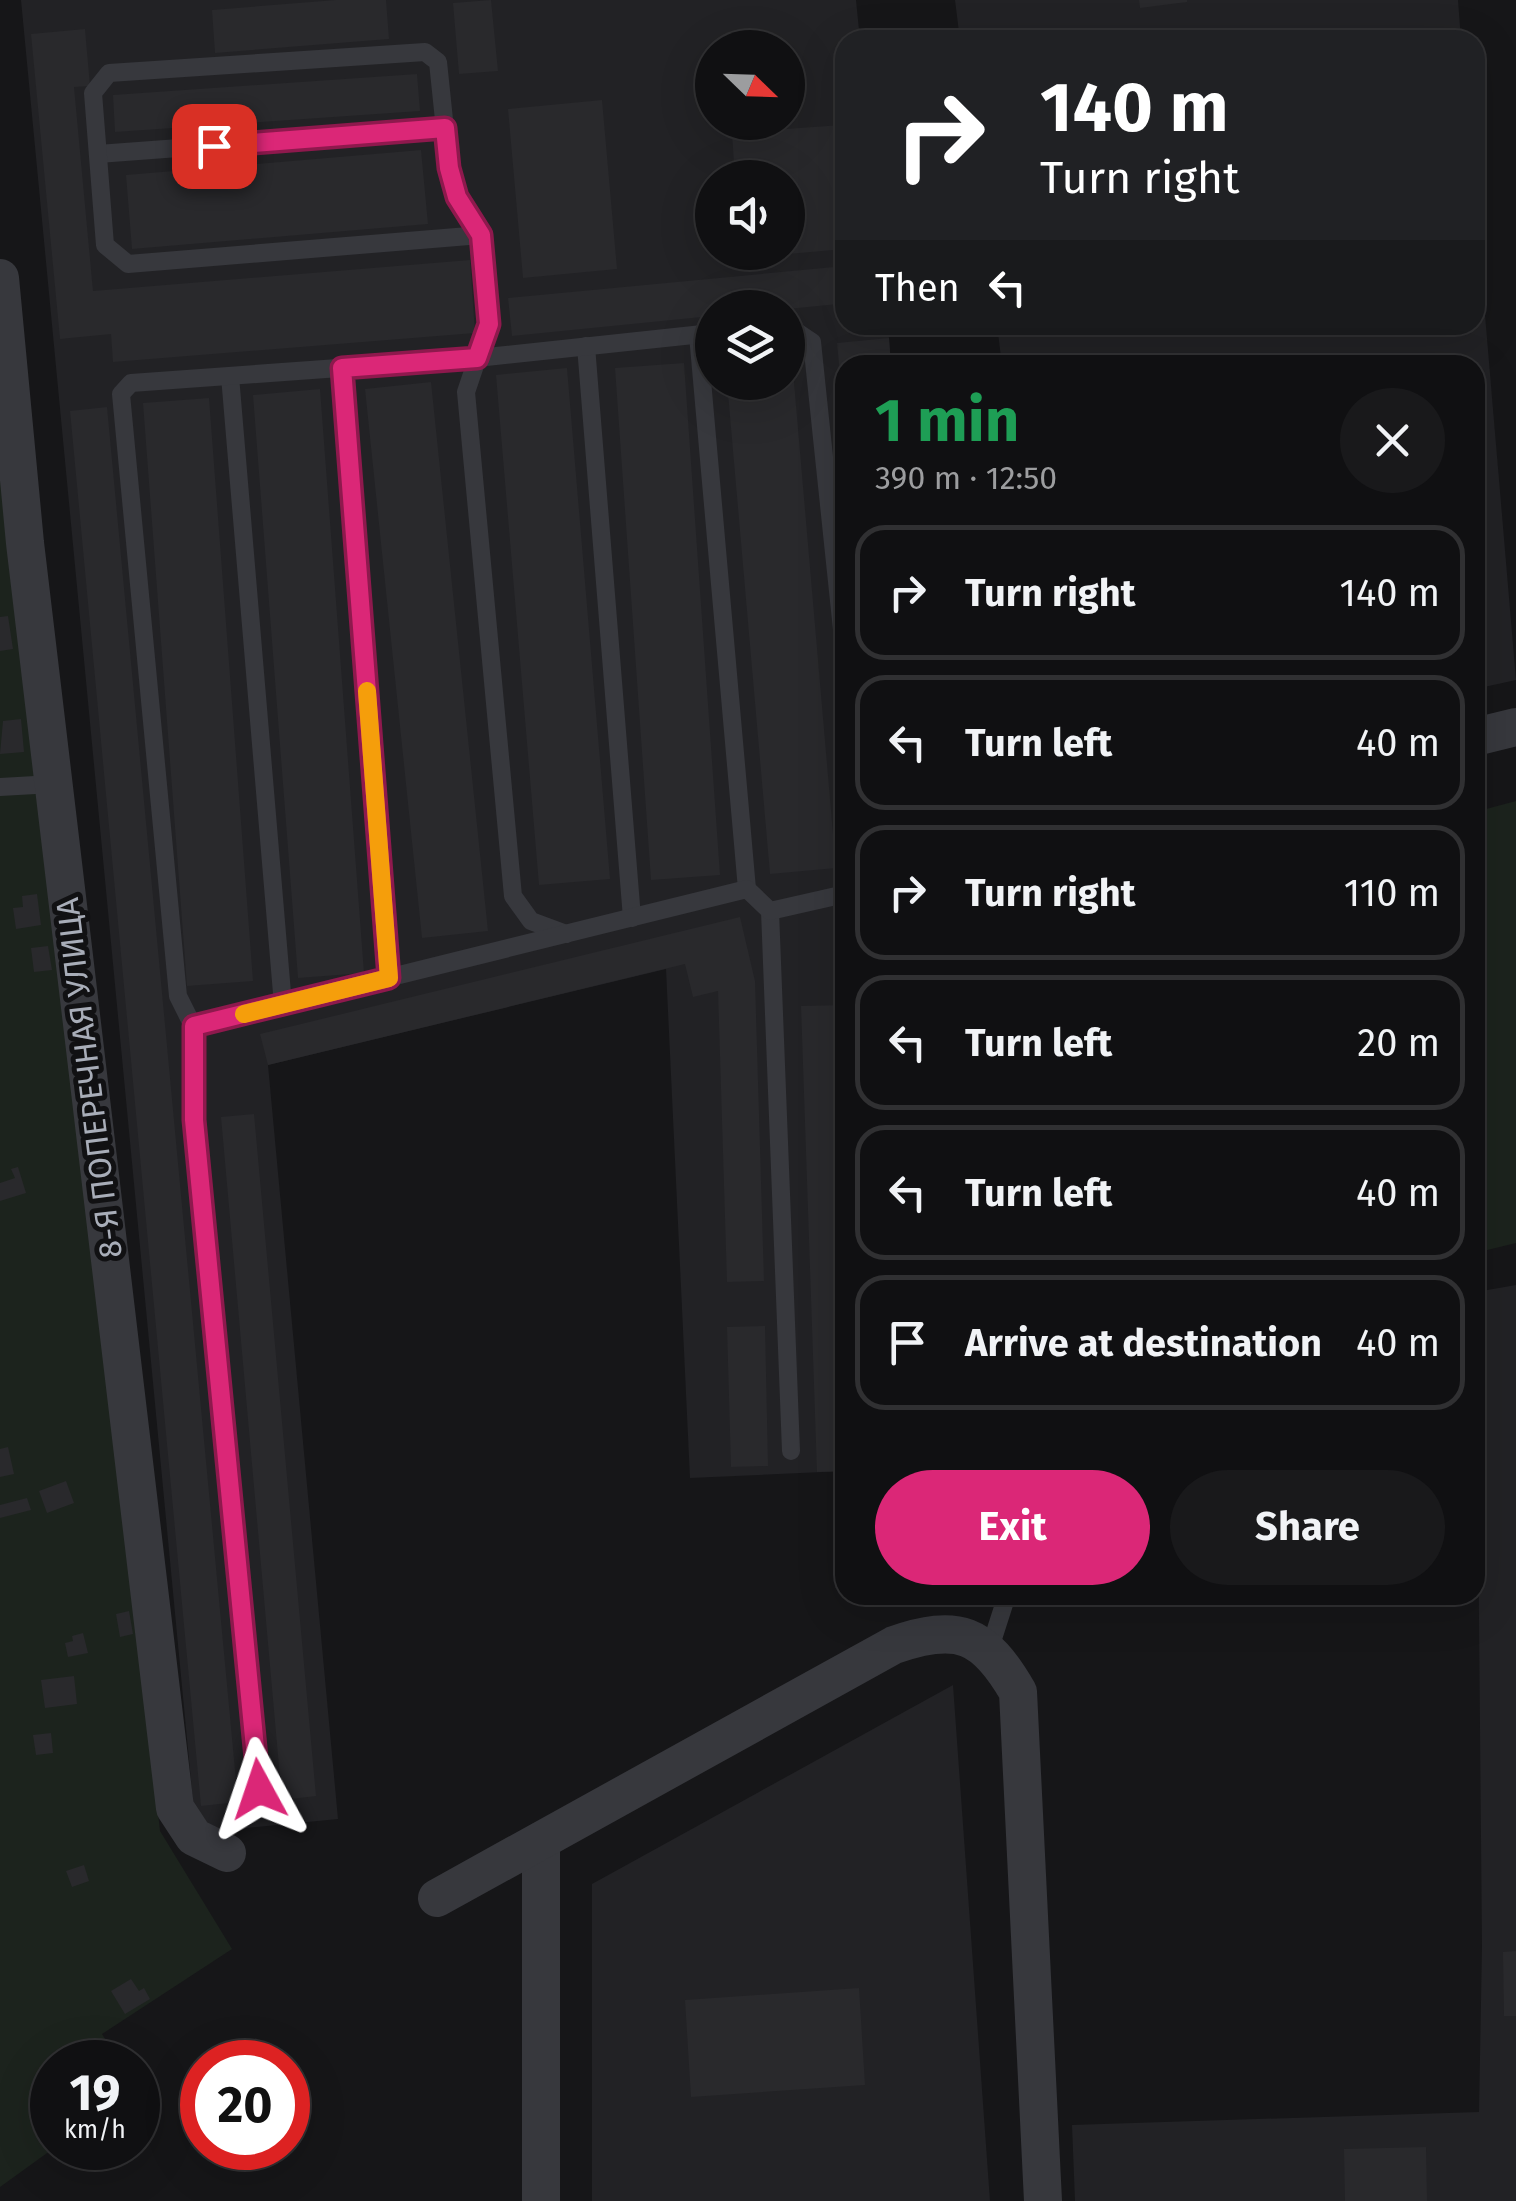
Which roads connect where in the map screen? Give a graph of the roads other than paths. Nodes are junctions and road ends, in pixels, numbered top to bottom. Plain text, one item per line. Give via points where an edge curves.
1 (445, 128) junction
2 (98, 154) junction
3 (481, 235) junction
4 (0, 278) edge
5 (695, 335) edge
6 (805, 337) edge
7 (586, 346) junction
8 (3, 350) edge
9 (477, 358) junction
10 (342, 368) junction
11 (230, 376) junction
12 (710, 400) edge
13 (12, 544) edge
14 (835, 562) edge
15 (1516, 727) edge
16 (1485, 735) edge
17 (53, 784) junction
18 (0, 787) edge
19 (746, 889) junction
20 (835, 896) edge
21 (770, 911) junction
22 (632, 918) junction
23 (566, 934) junction
24 (389, 978) junction
25 (282, 1005) junction
26 (194, 1026) junction
27 (790, 1450) dead end
28 (1004, 1605) edge
29 (989, 1651) junction
30 (259, 1789) dead end
31 (541, 1840) junction
32 (227, 1852) dead end
33 (438, 1898) dead end
34 (541, 2201) edge
35 (1042, 2201) edge

1 - 2 lane
1 - 2 lane via 438,62 426,52 109,73 93,93
1 - 3 lane via 457,197
2 - 3 lane via 105,246 128,264
3 - 9 lane via 489,324
4 - 8 street, 8-Я ПОПЕРЕЧНАЯ УЛИЦА
5 - 7 lane
6 - 14 lane via 812,342
7 - 9 lane
7 - 22 lane
8 - 13 street, 8-Я ПОПЕРЕЧНАЯ УЛИЦА
9 - 10 lane
9 - 23 lane via 466,392 513,896 531,921
10 - 11 lane
10 - 24 lane
11 - 25 lane
11 - 26 lane via 131,384 121,394 178,996
12 - 19 lane
13 - 17 street, 8-Я ПОПЕРЕЧНАЯ УЛИЦА
15 - 16 street
17 - 18 lane
17 - 32 street, 8-Я ПОПЕРЕЧНАЯ УЛИЦА via 176,1808 194,1836
19 - 21 lane
19 - 22 lane
20 - 21 lane
21 - 27 lane
22 - 23 lane
23 - 24 lane
24 - 25 lane
25 - 26 lane
26 - 30 lane via 194,1120
28 - 29 lane
29 - 31 street via 968,1637 930,1632 894,1645
29 - 35 street via 1018,1692
31 - 33 street
31 - 34 street

